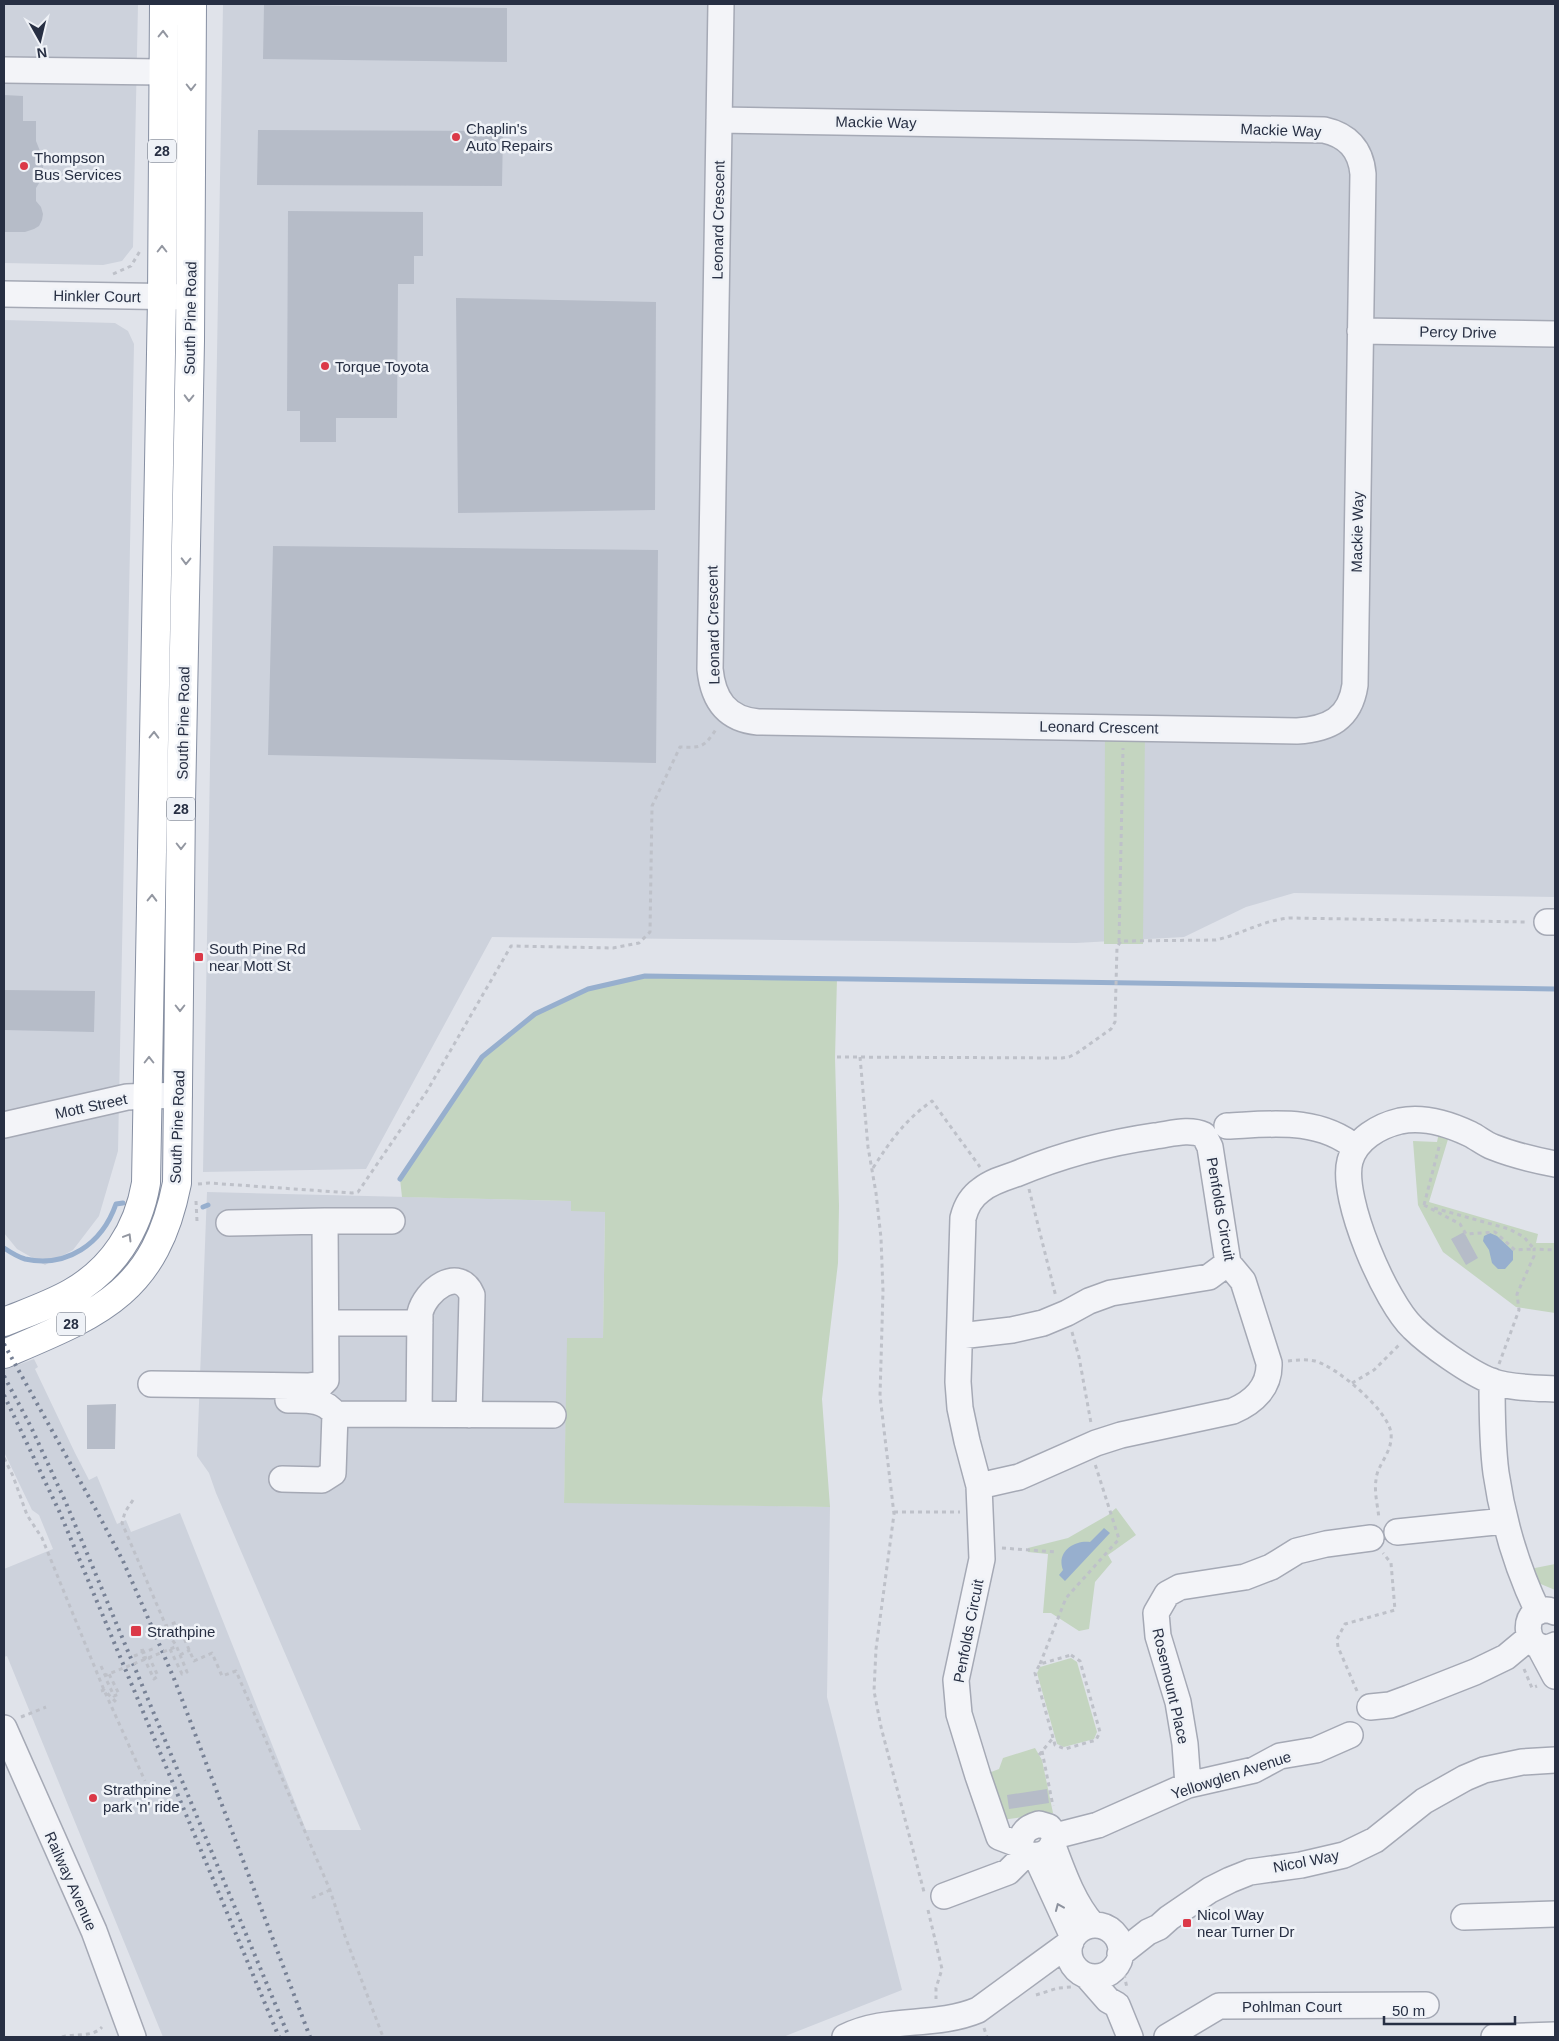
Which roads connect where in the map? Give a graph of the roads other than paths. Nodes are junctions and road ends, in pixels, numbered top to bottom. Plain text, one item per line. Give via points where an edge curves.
1 (164, 4) edge
2 (192, 4) edge
3 (721, 4) edge
4 (4, 70) edge
5 (162, 72) junction
6 (719, 120) junction
7 (4, 294) edge
8 (191, 297) junction
9 (162, 298) junction
10 (1360, 331) junction
11 (1555, 334) edge
12 (1342, 716) joint
13 (149, 1095) junction
14 (179, 1095) junction
15 (4, 1125) edge
16 (1226, 1126) dead end
17 (1356, 1148) junction
18 (1555, 1164) edge
19 (325, 1221) junction
20 (392, 1221) dead end
21 (229, 1223) dead end
22 (1228, 1263) junction
23 (4, 1322) edge
24 (326, 1323) junction
25 (420, 1323) junction
26 (960, 1336) junction
27 (4, 1354) edge
28 (1492, 1382) junction
29 (1555, 1390) edge
30 (152, 1393) dead end
31 (326, 1400) junction
32 (419, 1414) junction
33 (469, 1415) junction
34 (553, 1415) dead end
35 (282, 1479) dead end
36 (980, 1497) junction
37 (1506, 1521) junction
38 (1546, 1612) edge
39 (1541, 1643) edge
40 (1555, 1675) edge
41 (1364, 1700) road end
42 (11, 1723) edge
43 (1350, 1735) dead end
44 (1555, 1744) edge
45 (1555, 1760) edge
46 (1522, 1762) junction
47 (1188, 1785) junction
48 (1042, 1845) junction
49 (932, 1899) road end
50 (1555, 1914) edge
51 (1464, 1917) dead end
52 (1168, 1918) junction
53 (1084, 1933) junction
54 (1118, 1960) junction
55 (1085, 1975) junction
56 (1021, 1979) junction
57 (1117, 2005) junction
58 (1426, 2005) dead end
59 (119, 2033) edge
60 (1555, 2035) edge
61 (845, 2037) edge
62 (1130, 2037) edge
63 (1166, 2037) edge
64 (1494, 2037) edge

5 -> 1 highway, South Pine Road / 28
2 -> 8 highway, South Pine Road / 28
3 - 6 street, Leonard Crescent
4 - 5 street
9 -> 5 highway, South Pine Road / 28
6 - 10 street, Mackie Way via 1335,132 1352,144 1362,165
6 - 12 street, Leonard Crescent via 710,669 717,698 729,711 739,718 758,722 1304,730 1325,726
7 - 9 street, Hinkler Court
8 - 9 street, Hinkler Court
8 -> 14 highway, South Pine Road / 28
13 -> 9 highway, South Pine Road / 28
10 - 11 street, Percy Drive
10 - 12 street, Mackie Way via 1355,685 1351,702
13 - 14 street, Mott Street
13 - 15 street, Mott Street
23 -> 13 highway, South Pine Road / 28 via 56,1301 78,1288 109,1264 130,1234 143,1201 146,1183
14 - 27 highway, South Pine Road / 28 via 177,1183 168,1220 149,1261 112,1301 72,1324
16 - 17 street via 1308,1125 1330,1132
17 - 18 street via 1368,1134 1401,1121 1421,1120 1445,1123 1492,1146
17 - 28 street via 1349,1162 1356,1220 1389,1296 1400,1314 1432,1344
19 - 20 street
19 - 21 street
19 - 24 street
22 - 26 street via 1209,1277 1111,1293 1043,1323
22 - 26 street, Penfolds Circuit via 1210,1147 1204,1135 1190,1131 1078,1151 990,1184 972,1198 963,1218
22 - 36 street, Penfolds Circuit via 1243,1281 1269,1363 1270,1371 1262,1390 1247,1405 1089,1446
24 - 25 street
24 - 31 street
25 - 32 street
25 - 33 street via 422,1305 442,1284 461,1282 470,1288
26 - 36 street, Penfolds Circuit via 960,1408
28 - 29 street
28 - 37 street via 1496,1473
30 - 31 street via 308,1386
31 - 32 street
31 - 35 street via 333,1473 322,1480
32 - 33 street
33 - 34 street
36 - 48 street, Penfolds Circuit via 982,1559 956,1680 959,1714 999,1837
37 - 38 street via 1516,1558
37 - 47 street, Rosemount Place via 1382,1532 1326,1544 1296,1551 1272,1567 1245,1577 1180,1587 1166,1594 1156,1613 1158,1636 1178,1702
38 - 39 street via 1530,1618 1528,1624
39 - 40 street
39 - 41 street via 1409,1698 1390,1704
42 - 59 street, Railway Avenue via 94,1931
43 - 47 street, Yellowglen Avenue via 1316,1750 1280,1756 1254,1770
44 - 46 street, Nicol Way
45 - 46 street, Nicol Way
46 - 52 street, Nicol Way via 1484,1770 1446,1787 1374,1840 1344,1855 1250,1872 1210,1890
47 - 48 street, Yellowglen Avenue
48 - 49 street, Yellowglen Avenue via 1008,1872
48 - 53 street
50 - 51 street
52 - 53 street, Nicol Way
52 - 54 street, Nicol Way via 1159,1927 1142,1935
53 - 54 street via 1114,1934 1120,1946
53 - 55 street via 1069,1955 1071,1963
53 - 56 street
54 - 55 street via 1109,1973 1101,1977
54 - 57 street via 1120,1996
55 - 56 street via 1068,1972
55 - 57 street via 1108,2000
56 - 61 street via 978,2010 961,2017 898,2022
57 - 62 street
58 - 63 street, Pohlman Court via 1219,2006
60 - 64 street

